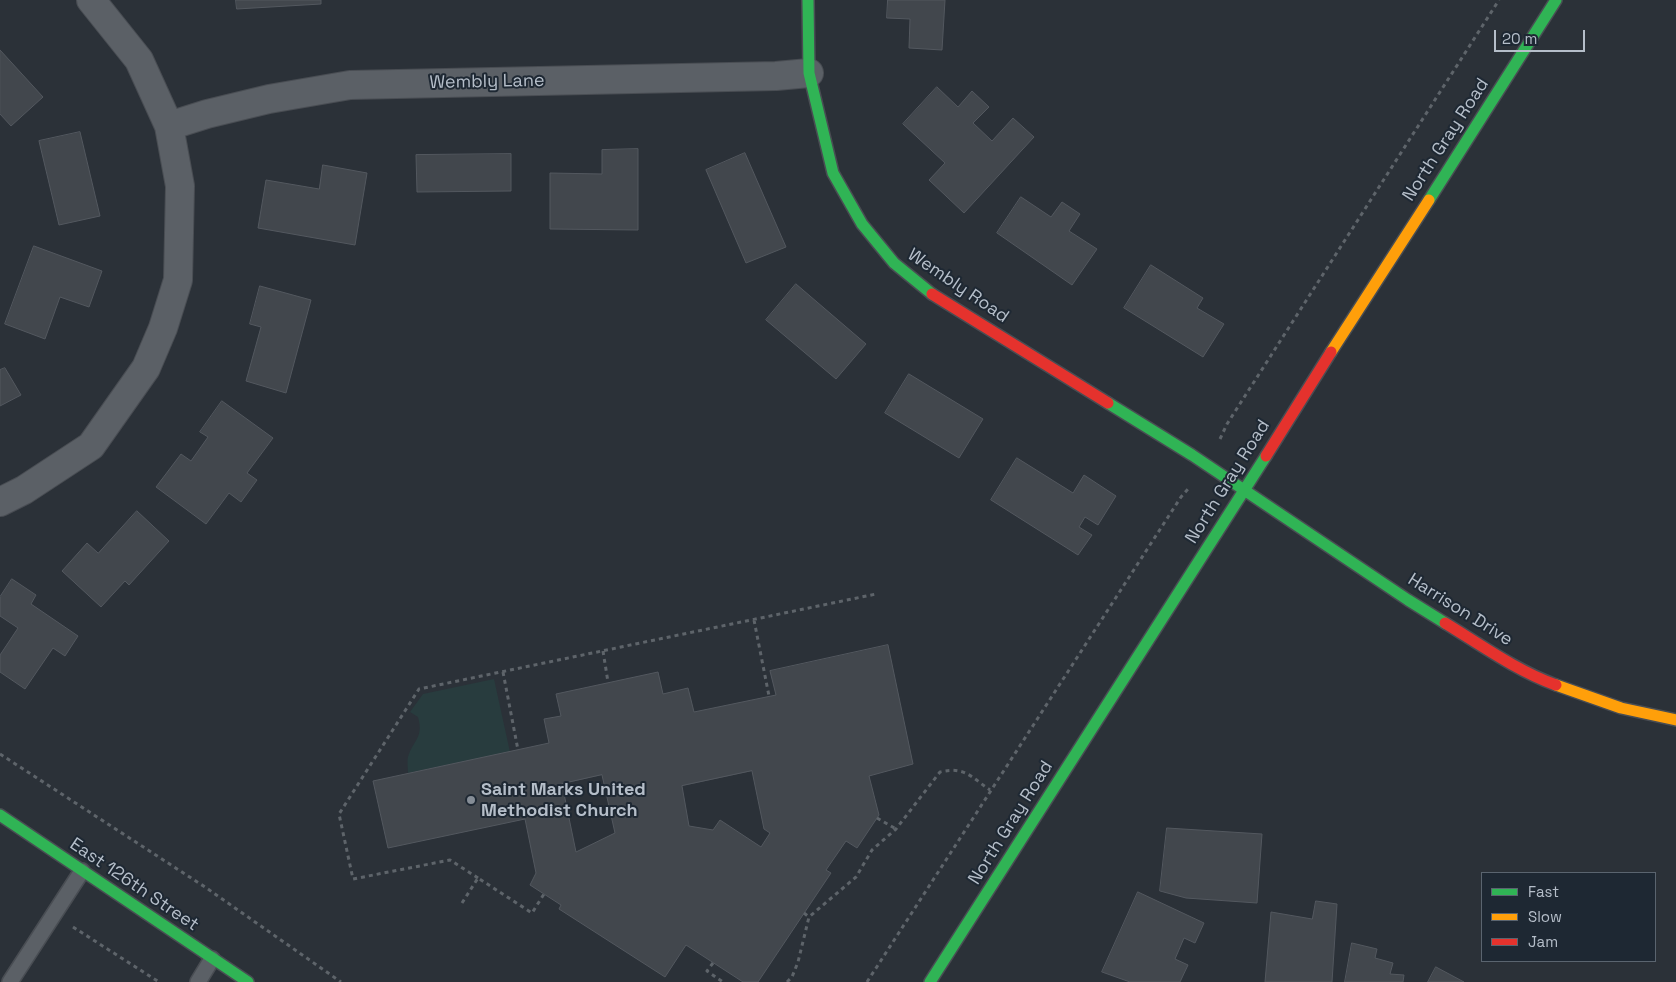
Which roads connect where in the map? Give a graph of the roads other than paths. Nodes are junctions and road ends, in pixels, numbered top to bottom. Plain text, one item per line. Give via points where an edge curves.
1 (91, 0) edge
2 (808, 0) edge
3 (1556, 0) edge
4 (809, 73) junction
5 (169, 126) junction
6 (1244, 490) junction
7 (0, 502) edge
8 (1676, 720) edge
9 (0, 815) edge
10 (82, 871) junction
11 (212, 959) junction
12 (10, 982) edge
13 (198, 982) edge
14 (248, 982) edge
15 (930, 982) edge

1 - 5 street via 139,60
2 - 4 street, Wembly Road
3 - 6 street, North Gray Road
4 - 5 street, Wembly Lane via 350,85 260,101
4 - 6 street, Wembly Road via 833,173 862,224 894,263 929,292
5 - 7 street via 180,186 178,280 146,368 91,446
6 - 8 street, Harrison Drive via 1408,600 1544,681 1621,708
6 - 15 street, North Gray Road
9 - 10 street, East 126th Street
10 - 11 street, East 126th Street
10 - 12 lane
11 - 13 lane
11 - 14 street, East 126th Street

